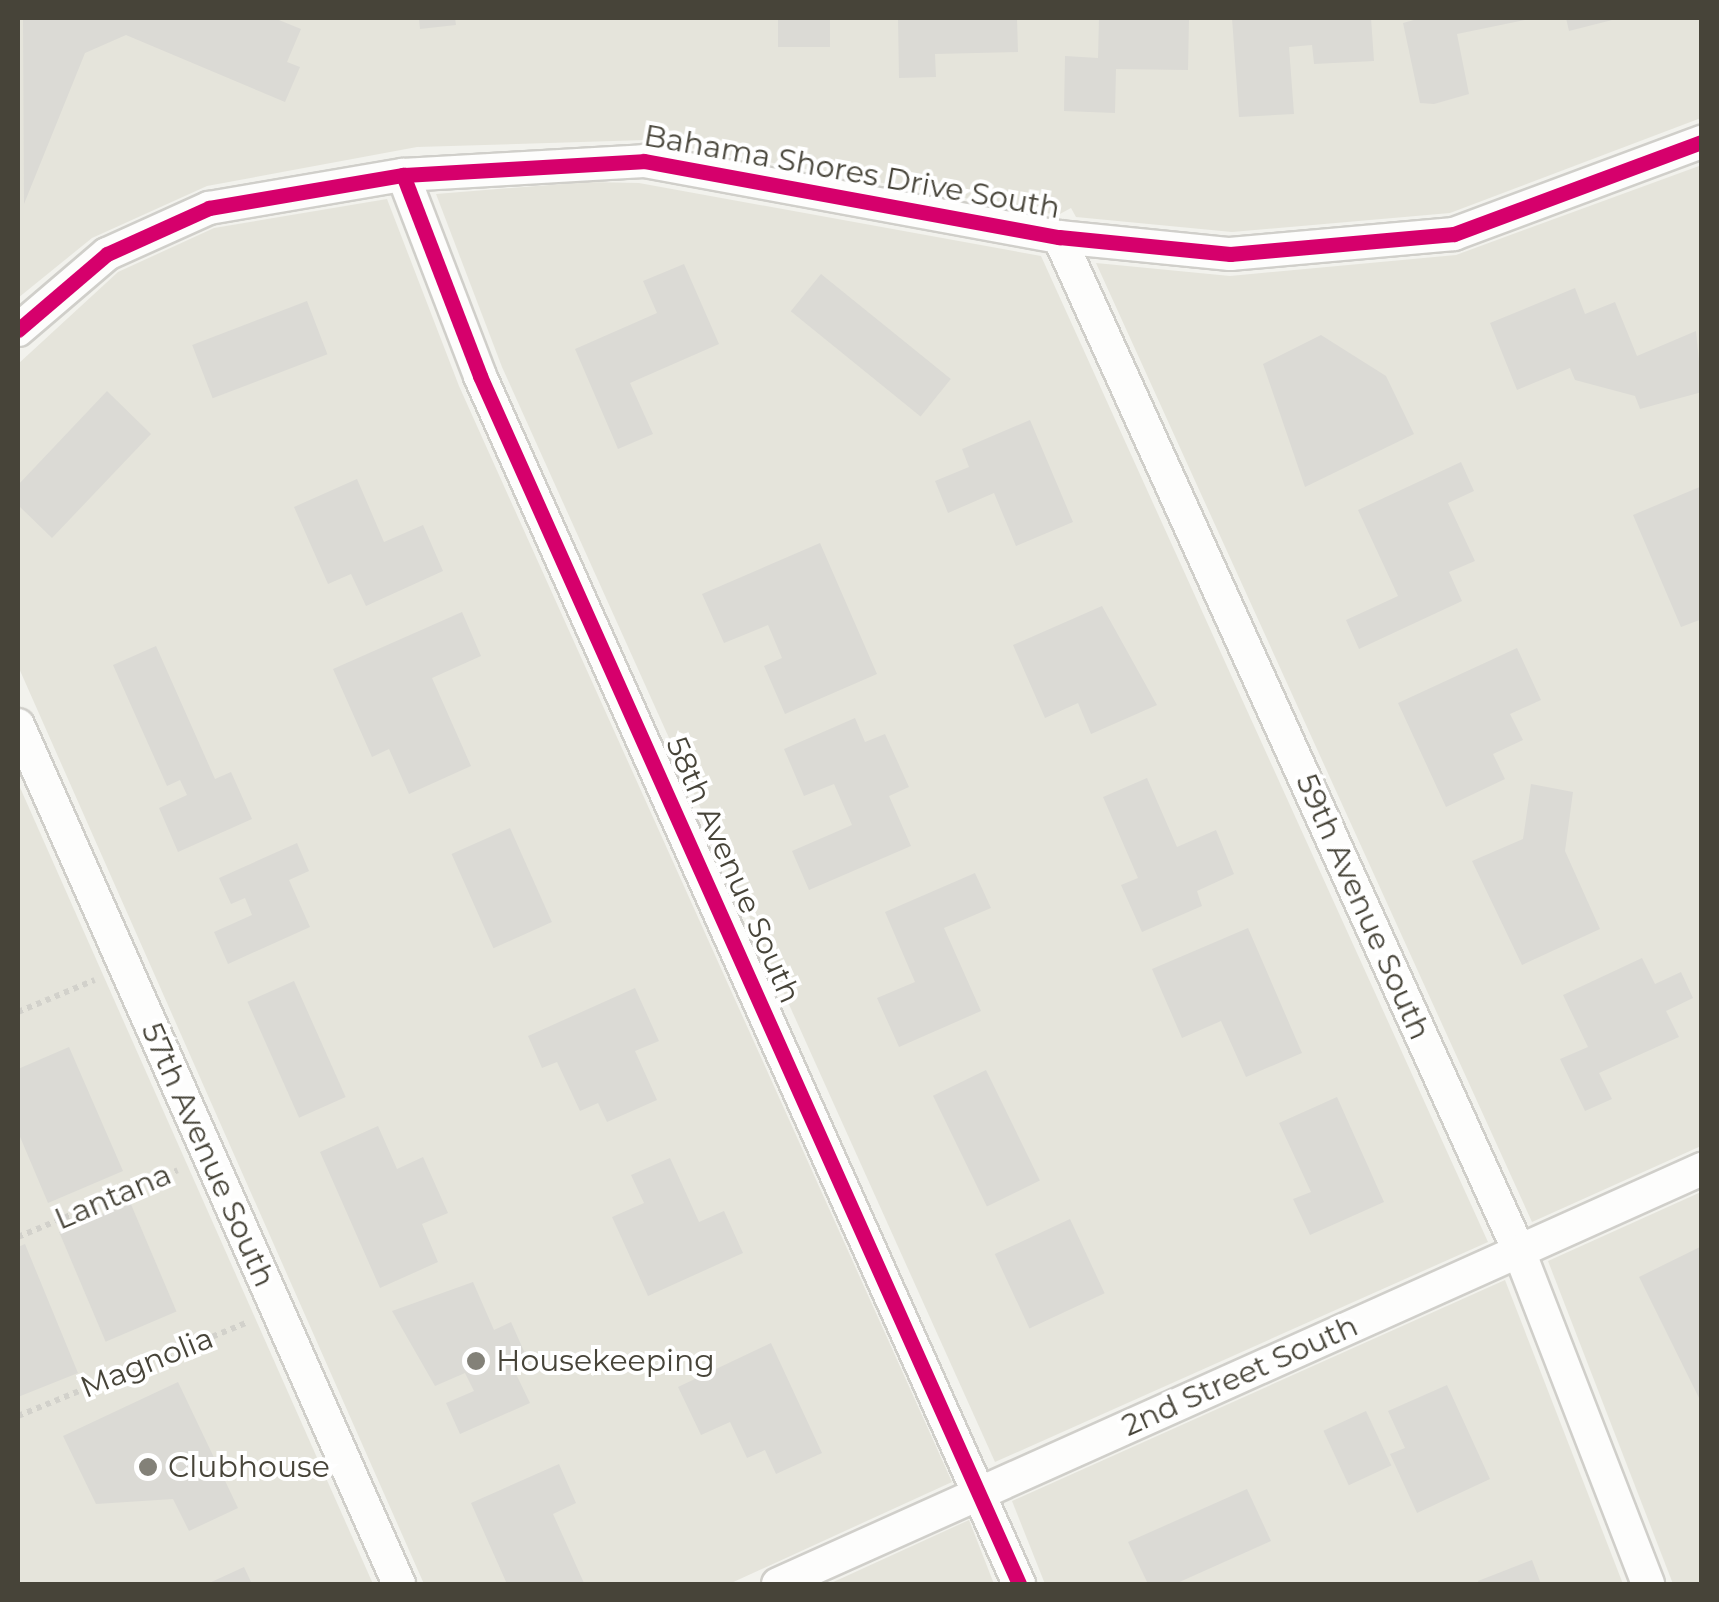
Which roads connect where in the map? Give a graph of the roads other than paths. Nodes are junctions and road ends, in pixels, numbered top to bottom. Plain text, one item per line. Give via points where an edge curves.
1 (1702, 142) edge
2 (403, 174) junction
3 (1059, 237) junction
4 (18, 330) edge
5 (18, 725) edge
6 (1702, 1169) edge
7 (1518, 1251) junction
8 (982, 1490) junction
9 (398, 1584) edge
10 (778, 1584) edge
11 (1019, 1584) edge
12 (1648, 1584) edge

1 - 3 street, Bahama Shores Drive South via 1454,234 1230,254
2 - 3 street, Bahama Shores Drive South via 644,161
2 - 4 street, Bahama Shores Drive South via 209,208 106,254
2 - 8 street, 58th Avenue South via 480,376
3 - 7 street, 59th Avenue South
5 - 9 street, 57th Avenue South
6 - 7 street, 2nd Street South
7 - 8 street, 2nd Street South
7 - 12 street, 59th Avenue South
8 - 10 street, 2nd Street South
8 - 11 street, 58th Avenue South

